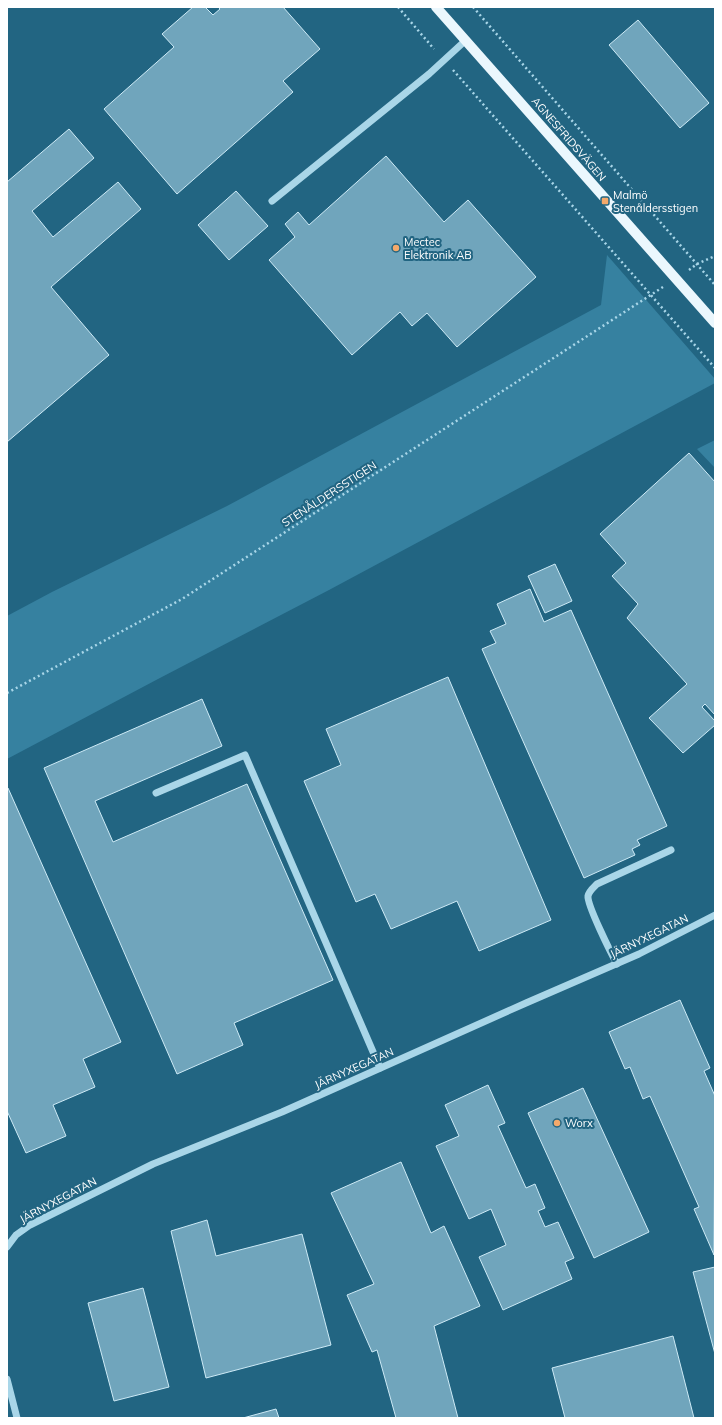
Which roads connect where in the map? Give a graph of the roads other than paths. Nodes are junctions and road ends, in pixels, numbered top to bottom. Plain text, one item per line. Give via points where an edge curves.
1 (436, 7) edge
2 (466, 40) junction
3 (272, 201) dead end
4 (715, 323) edge
5 (156, 793) dead end
6 (670, 850) dead end
7 (715, 915) edge
8 (617, 964) junction
9 (380, 1068) junction
10 (7, 1247) edge
11 (7, 1379) edge
12 (17, 1418) edge

1 - 2 main road, AGNESFRIDSVÄGEN
2 - 3 street via 429,74
2 - 4 main road, AGNESFRIDSVÄGEN
5 - 9 street via 245,755
6 - 8 street via 597,884 588,894 590,906
7 - 8 street, JÄRNYXEGATAN
8 - 9 street, JÄRNYXEGATAN
9 - 10 street, JÄRNYXEGATAN via 282,1112 153,1164 30,1225
11 - 12 street

